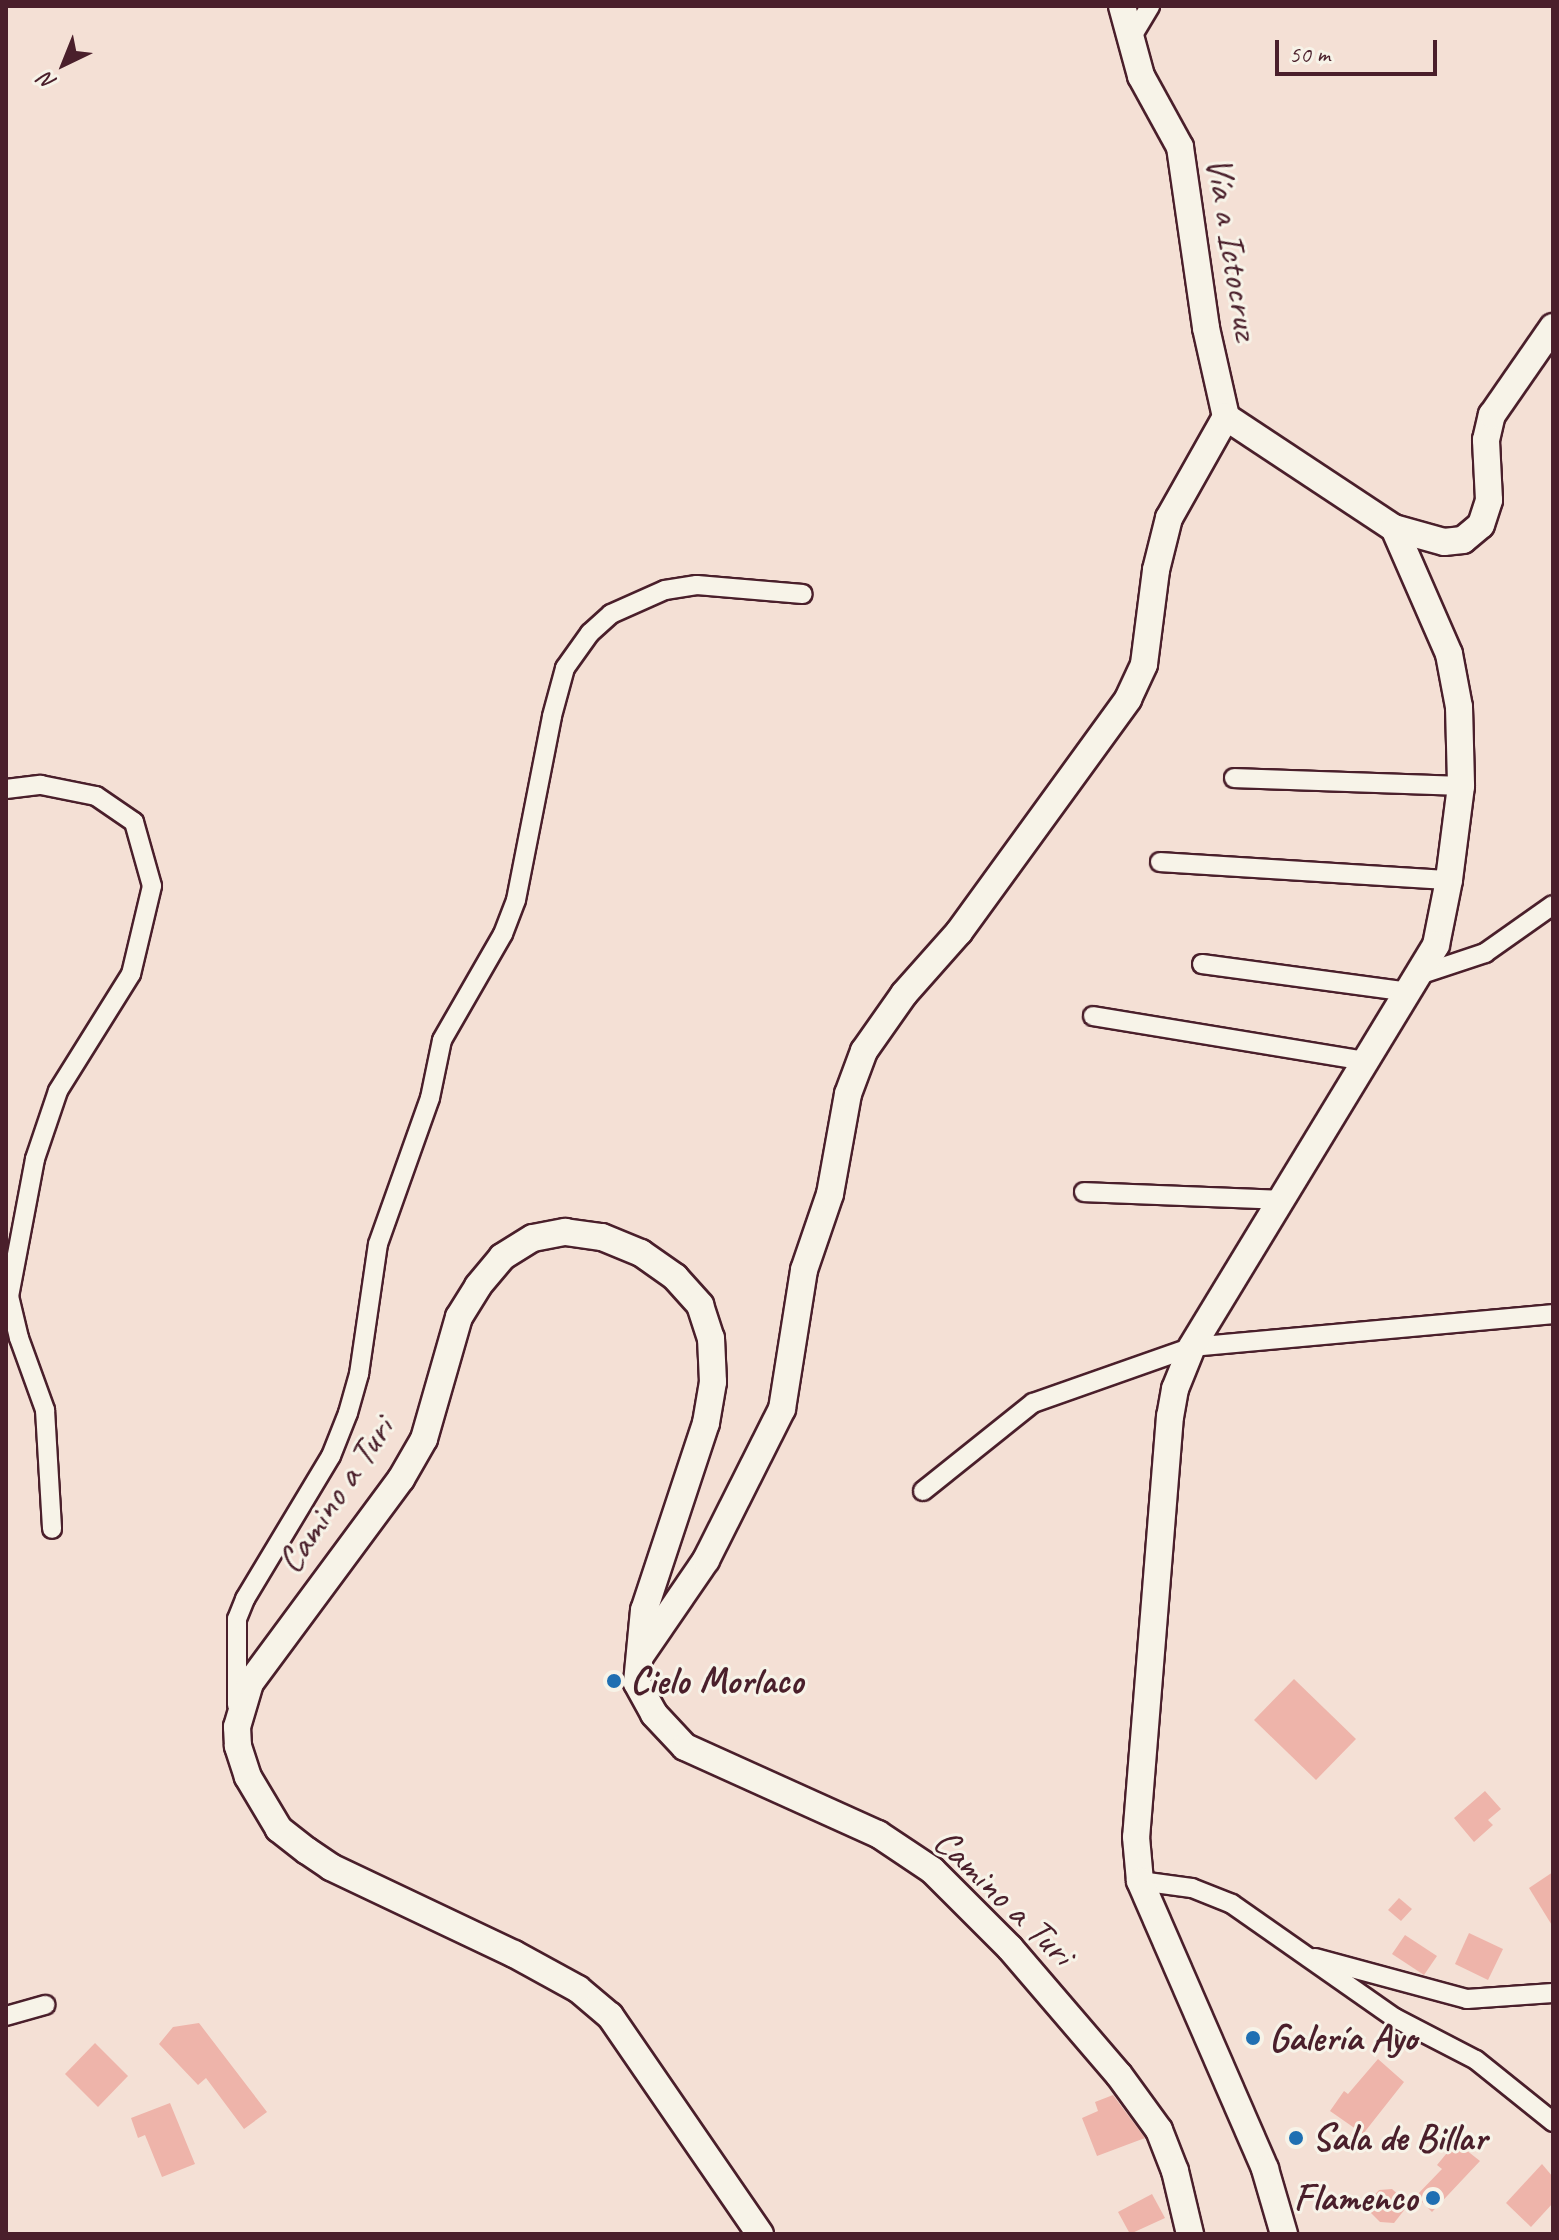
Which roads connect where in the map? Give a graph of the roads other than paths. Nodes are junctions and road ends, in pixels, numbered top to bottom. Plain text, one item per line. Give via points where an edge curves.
1 (1122, 6) edge
2 (1150, 6) edge
3 (1131, 38) junction
4 (1553, 327) edge
5 (1226, 417) junction
6 (1394, 528) junction
7 (803, 594) dead end
8 (1234, 778) dead end
9 (1461, 786) junction
10 (6, 789) edge
11 (1160, 862) dead end
12 (1449, 880) junction
13 (1553, 905) edge
14 (1202, 964) dead end
15 (1414, 983) junction
16 (1093, 1016) dead end
17 (1366, 1061) junction
18 (1084, 1192) dead end
19 (1282, 1200) junction
20 (1553, 1314) edge
21 (1192, 1347) junction
22 (923, 1491) dead end
23 (52, 1529) dead end
24 (639, 1658) junction
25 (237, 1727) junction
26 (1140, 1881) junction
27 (1301, 1954) junction
28 (1553, 1993) edge
29 (45, 2005) dead end
30 (6, 2016) edge
31 (1553, 2122) edge
32 (760, 2234) edge
33 (1190, 2234) edge
34 (1284, 2234) edge

1 - 3 street, Vía a Ictocruz
2 - 3 street
3 - 5 street, Vía a Ictocruz via 1141,76 1180,147 1206,328
4 - 6 street via 1492,415 1486,440 1489,500 1481,525 1463,540 1444,542
5 - 6 street
5 - 24 street via 1169,518 1156,570 1144,664 1128,699 959,932 904,994 864,1051 848,1094 830,1194 804,1270 782,1409 706,1560
6 - 9 street via 1449,654 1459,707
7 - 25 street via 697,585 665,590 611,614 565,668 516,900 503,934 442,1040 430,1098 378,1244 359,1374 348,1413 331,1456 237,1619
8 - 9 street
9 - 12 street
10 - 23 street via 41,785 96,796 134,822 152,886 131,974 58,1091 35,1159 9,1296 45,1410
11 - 12 street
12 - 15 street via 1436,945
13 - 15 street via 1485,953
14 - 15 street
15 - 17 street
16 - 17 street
17 - 19 street
18 - 19 street
19 - 21 street
20 - 21 street
21 - 22 street via 1033,1403
21 - 26 street via 1170,1416 1136,1837
24 - 25 street, Camino a Turi via 644,1610 706,1423 713,1382 711,1338 700,1305 675,1277 641,1253 602,1237 565,1232 533,1238 502,1257 478,1286 459,1317 424,1439 401,1479 250,1683
24 - 33 street, Camino a Turi via 637,1683 654,1714 685,1747 878,1834 932,1870 1010,1948 1159,2130
25 - 32 street, Camino a Turi via 248,1777 279,1829 307,1851 514,1954 578,1989 610,2016
26 - 27 street via 1192,1888 1232,1904
26 - 34 street via 1265,2169
27 - 28 street via 1467,1999
27 - 31 street via 1395,2018 1476,2060
29 - 30 street

